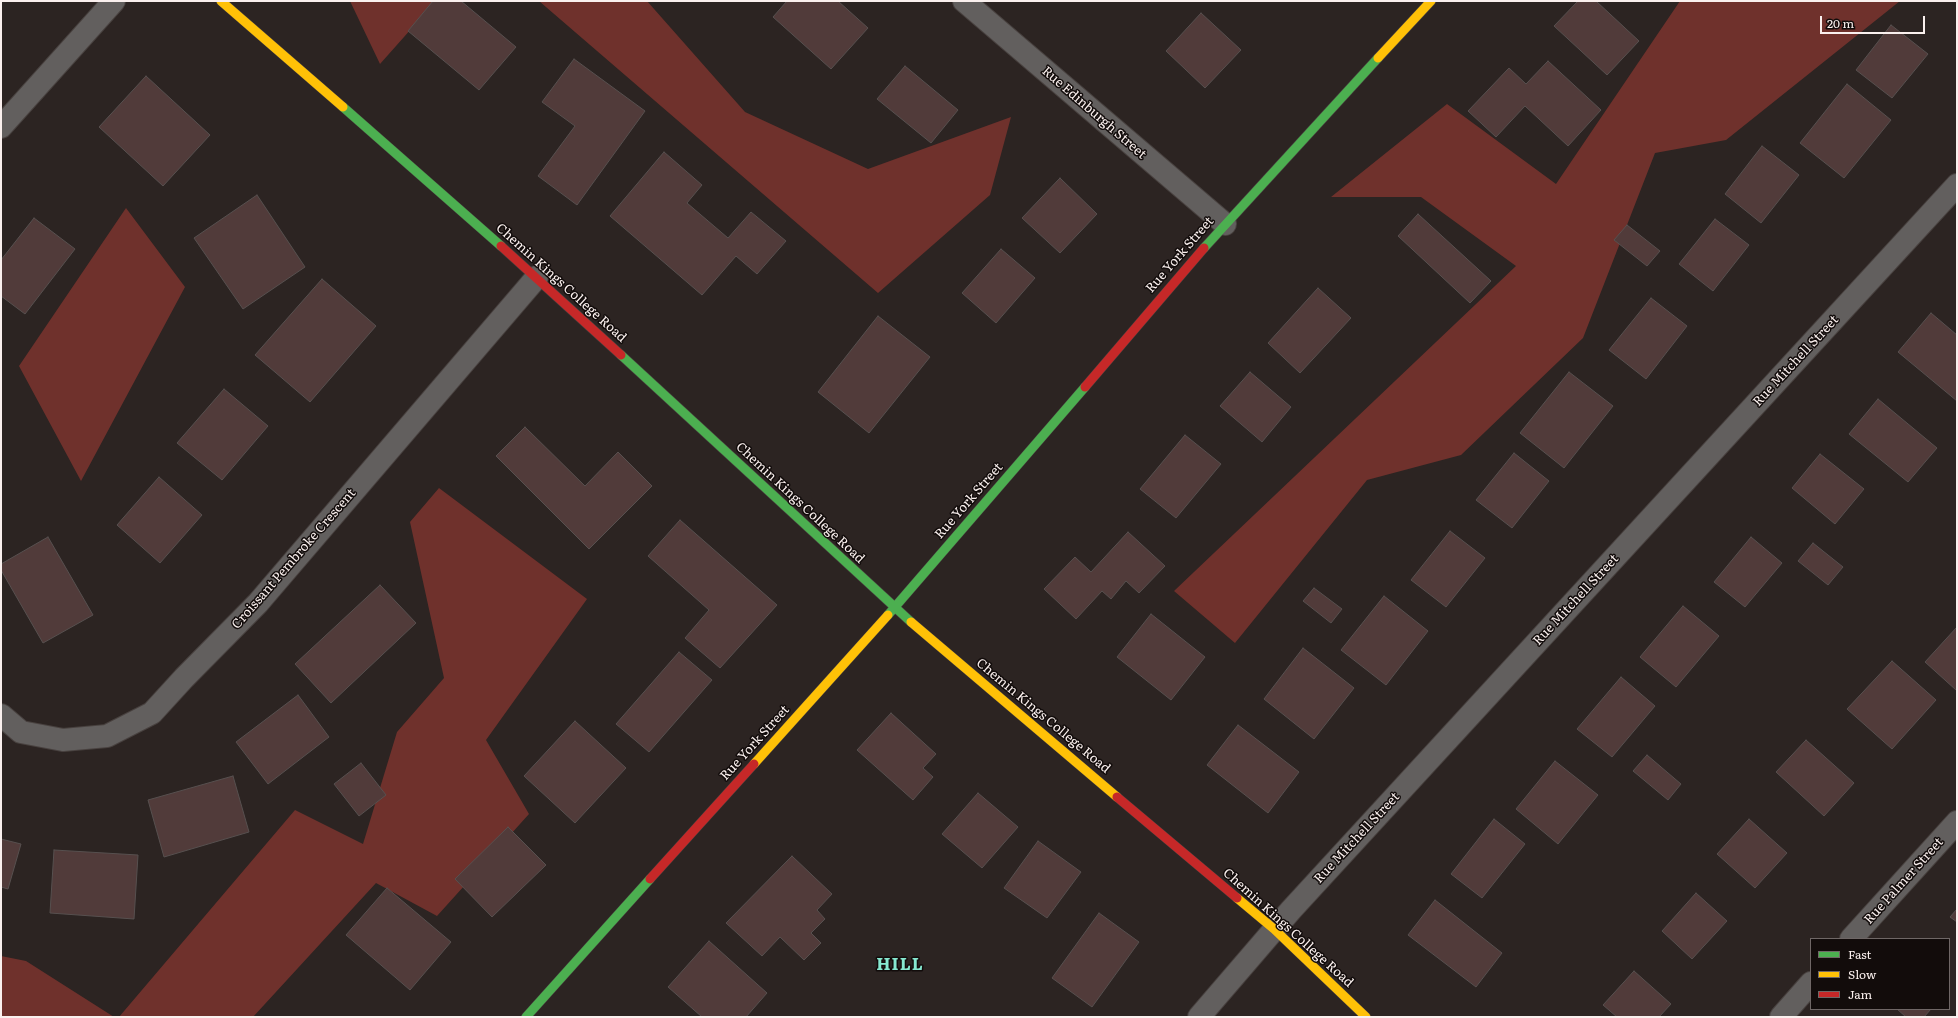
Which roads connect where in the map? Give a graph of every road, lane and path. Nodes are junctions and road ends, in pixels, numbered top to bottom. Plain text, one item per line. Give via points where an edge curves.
1 (114, 1) edge
2 (222, 1) edge
3 (964, 1) edge
4 (1431, 1) edge
5 (1, 126) edge
6 (1957, 185) edge
7 (1225, 224) junction
8 (537, 277) junction
9 (894, 608) junction
10 (1, 715) edge
11 (1957, 822) edge
12 (1274, 929) junction
13 (1852, 938) edge
14 (1810, 984) edge
15 (526, 1017) edge
16 (1199, 1017) edge
17 (1366, 1017) edge
18 (1780, 1017) edge

1 - 5 street
2 - 8 street, Chemin Kings College Road
3 - 7 street, Rue Edinburgh Street
4 - 7 street, Rue York Street
6 - 12 street, Rue Mitchell Street
7 - 9 street, Rue York Street
8 - 9 street, Chemin Kings College Road
8 - 10 street, Croissant Pembroke Crescent via 258,603 152,713 107,736 63,740 22,732
9 - 12 street, Chemin Kings College Road
9 - 15 street, Rue York Street
11 - 13 street, Rue Palmer Street
12 - 16 street, Rue Mitchell Street
12 - 17 street, Chemin Kings College Road
14 - 18 street

